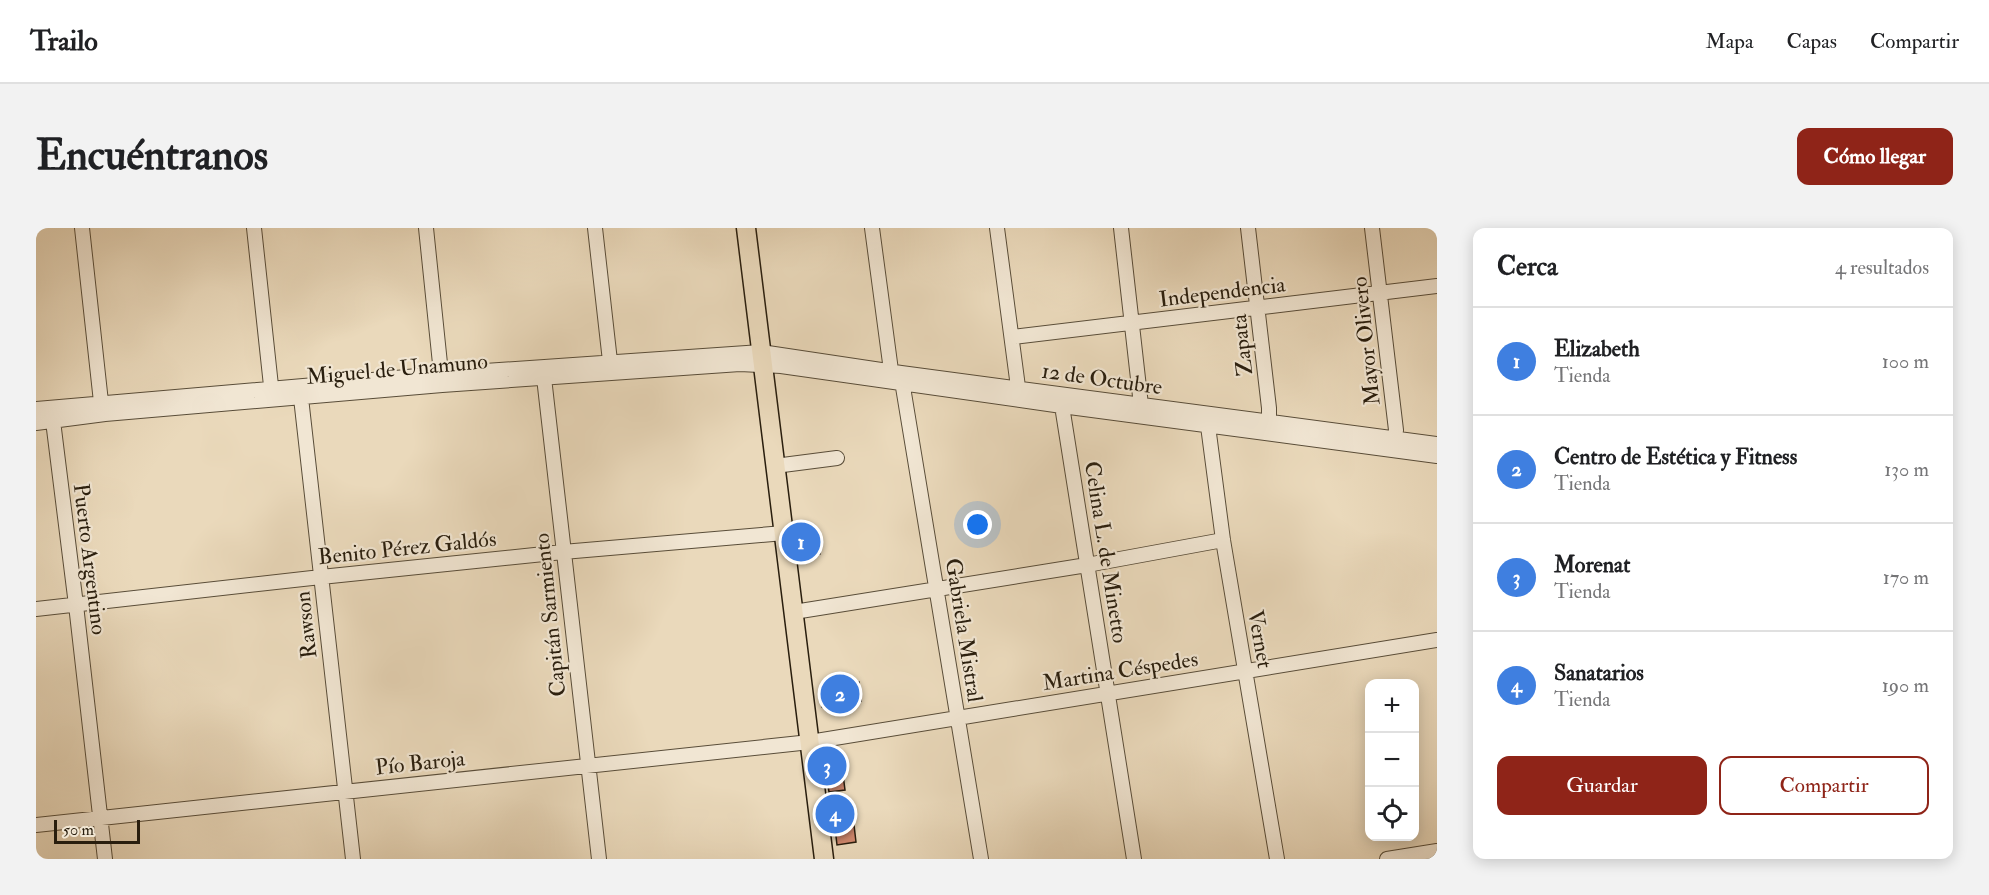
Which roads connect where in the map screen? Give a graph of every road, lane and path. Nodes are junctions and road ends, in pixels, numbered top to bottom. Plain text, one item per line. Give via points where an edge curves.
1 (82, 228) edge
2 (254, 228) edge
3 (426, 228) edge
4 (595, 228) edge
5 (746, 228) edge
6 (872, 228) edge
7 (997, 228) edge
8 (1120, 228) edge
9 (1248, 228) edge
10 (1372, 228) edge
11 (1437, 286) edge
12 (1381, 293) junction
13 (1258, 308) junction
14 (1131, 323) junction
15 (1013, 337) junction
16 (762, 358) junction
17 (610, 367) junction
18 (543, 372) junction
19 (896, 377) junction
20 (442, 379) junction
21 (300, 392) junction
22 (1016, 393) junction
23 (272, 394) junction
24 (1063, 400) junction
25 (1141, 405) junction
26 (103, 408) junction
27 (36, 409) edge
28 (52, 415) junction
29 (1269, 422) junction
30 (36, 423) edge
31 (1208, 426) junction
32 (1394, 444) junction
33 (1437, 444) edge
34 (1437, 456) edge
35 (837, 458) dead end
36 (775, 466) junction
37 (784, 533) junction
38 (1223, 540) junction
39 (563, 552) junction
40 (1088, 566) junction
41 (321, 577) junction
42 (937, 588) junction
43 (76, 605) junction
44 (36, 609) edge
45 (794, 612) junction
46 (1437, 640) edge
47 (1245, 670) junction
48 (1108, 695) junction
49 (958, 717) junction
50 (810, 742) junction
51 (587, 765) junction
52 (345, 791) junction
53 (100, 818) junction
54 (36, 825) edge
55 (1437, 851) edge
56 (105, 859) edge
57 (353, 859) edge
58 (599, 859) edge
59 (824, 859) edge
60 (981, 859) edge
61 (1134, 859) edge
62 (1278, 859) edge
63 (1387, 859) edge

1 - 26 street
2 - 23 street
3 - 20 street
4 - 17 street
5 - 16 main road
6 - 19 street, Gabriela Mistral
7 - 15 street
8 - 14 street
9 - 13 street, Zapata
10 - 12 street, Mayor Olivero
11 - 12 street, Independencia
12 - 13 street, Independencia
12 - 32 street, Mayor Olivero
13 - 14 street, Independencia
13 - 29 street, Zapata
14 - 15 street, Independencia
14 - 25 street
15 - 22 street
16 - 17 street, Miguel de Unamuno
16 - 19 street, 12 de Octubre
16 - 36 main road
17 - 18 street, Miguel de Unamuno
18 - 20 street, Miguel de Unamuno
18 - 39 street, Capitán Sarmiento
19 - 22 street, 12 de Octubre
19 - 42 street, Gabriela Mistral
20 - 21 street, Miguel de Unamuno
21 - 23 street, Miguel de Unamuno
21 - 41 street, Rawson
22 - 24 street, 12 de Octubre
23 - 26 street, Miguel de Unamuno
24 - 25 street, 12 de Octubre
24 - 31 street, 12 de Octubre
24 - 40 street, Celina L. de Minetto
25 - 29 street, 12 de Octubre
26 - 28 street, Miguel de Unamuno
27 - 28 street, Miguel de Unamuno
28 - 30 street, Miguel de Unamuno
28 - 43 street, Puerto Argentino
29 - 32 street, 12 de Octubre
31 - 32 street, 12 de Octubre
31 - 38 street, Vernet
32 - 33 street, 12 de Octubre
32 - 34 street, 12 de Octubre
35 - 36 street
36 - 37 main road
37 - 39 street, Benito Pérez Galdós
37 - 45 main road
38 - 40 street
38 - 47 street, Vernet
39 - 41 street, Benito Pérez Galdós
39 - 51 street, Capitán Sarmiento
40 - 42 street
40 - 48 street, Celina L. de Minetto
41 - 43 street, Benito Pérez Galdós
41 - 52 street, Rawson
42 - 45 street
42 - 49 street, Gabriela Mistral
43 - 44 street, Benito Pérez Galdós
43 - 53 street, Puerto Argentino
45 - 50 main road
46 - 47 street, Martina Céspedes
47 - 48 street, Martina Céspedes
47 - 62 street, Vernet
48 - 49 street, Martina Céspedes
48 - 61 street, Celina L. de Minetto
49 - 50 street, Martina Céspedes
49 - 60 street, Gabriela Mistral
50 - 51 street, Pío Baroja
50 - 59 main road
51 - 52 street, Pío Baroja
51 - 58 street, Capitán Sarmiento
52 - 53 street, Pío Baroja
52 - 57 street, Rawson
53 - 54 street, Pío Baroja
53 - 56 street, Puerto Argentino
55 - 63 street

